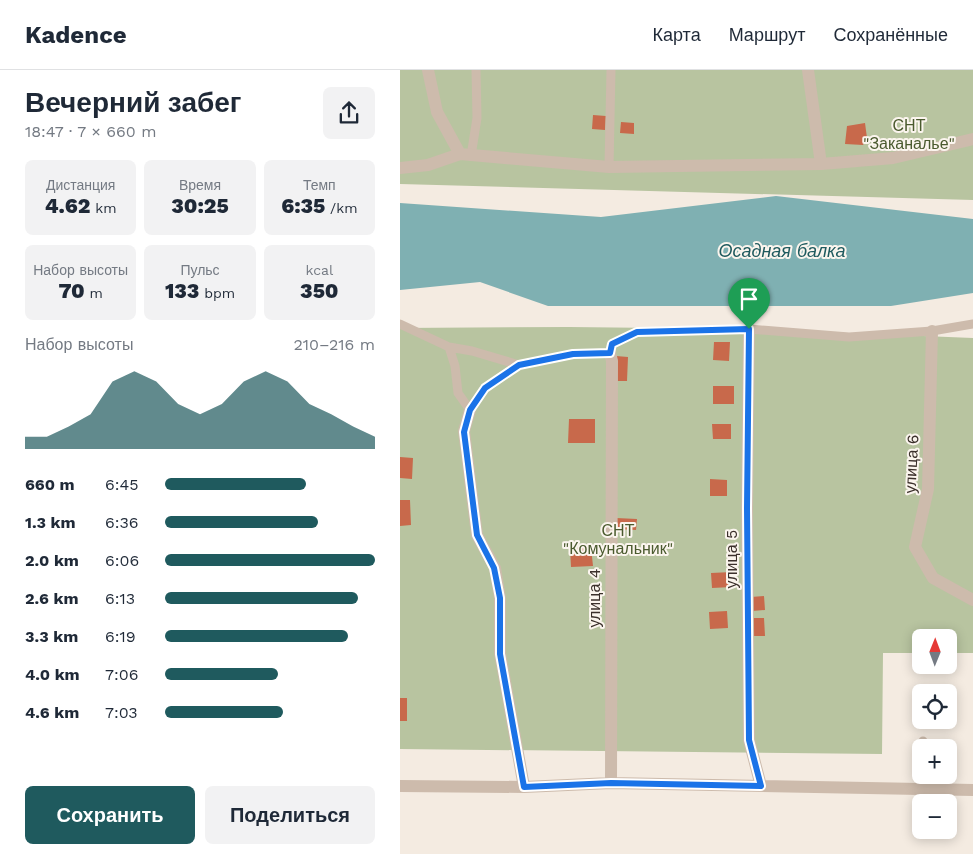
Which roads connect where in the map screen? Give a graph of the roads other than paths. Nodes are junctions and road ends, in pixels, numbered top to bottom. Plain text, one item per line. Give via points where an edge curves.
1 (428, 70) edge
2 (476, 70) edge
3 (611, 70) edge
4 (808, 70) edge
5 (973, 139) edge
6 (465, 155) junction
7 (821, 164) junction
8 (610, 167) junction
9 (400, 168) edge
10 (400, 324) edge
11 (973, 324) edge
12 (749, 329) junction
13 (932, 331) junction
14 (449, 347) junction
15 (610, 353) junction
16 (519, 365) junction
17 (470, 410) junction
18 (973, 600) edge
19 (611, 783) junction
20 (926, 784) edge
21 (400, 786) edge
22 (761, 786) junction
23 (524, 787) junction
24 (926, 789) junction
25 (973, 790) edge

1 - 6 street via 437,112
2 - 6 lane via 477,118
3 - 8 lane
4 - 7 street
5 - 7 street via 893,158
6 - 8 street
6 - 9 street via 428,165
7 - 8 street
10 - 14 lane
11 - 13 lane
12 - 13 lane via 849,337
12 - 15 lane via 637,332 612,344
12 - 22 street, улица 5 via 749,731
13 - 18 street, улица 6 via 928,489 915,547 933,578
14 - 16 lane
14 - 17 lane via 458,393
15 - 16 lane via 573,354
15 - 19 street, улица 4
16 - 17 lane via 485,388
17 - 23 street via 464,432 477,535 494,568 500,598 500,654
19 - 22 street
19 - 23 street
20 - 24 lane
21 - 23 street
22 - 24 street
24 - 25 street

